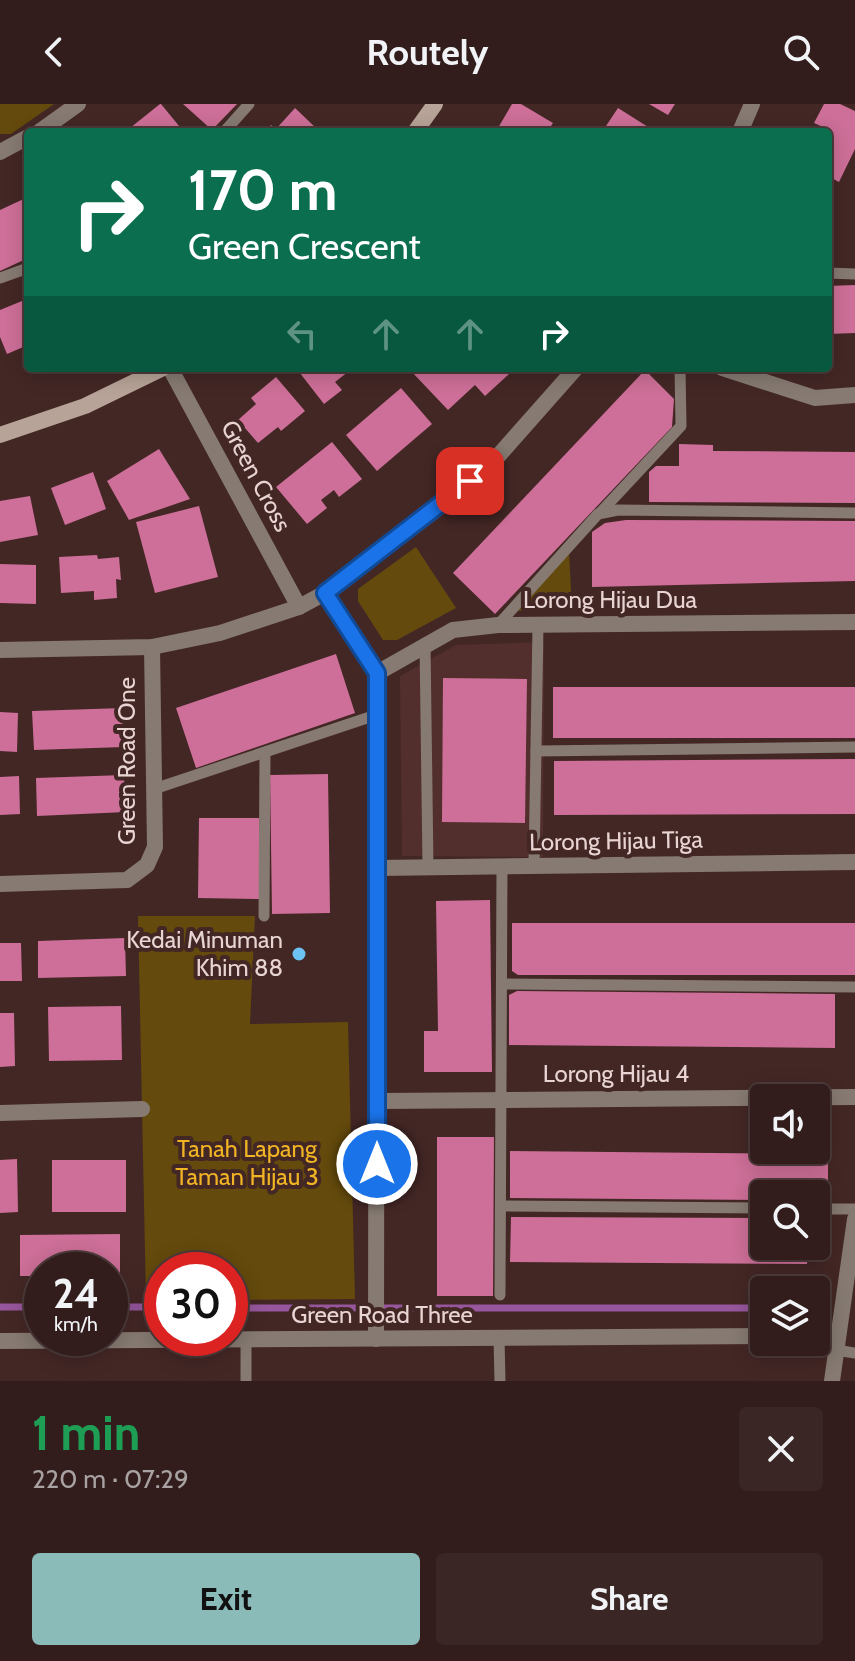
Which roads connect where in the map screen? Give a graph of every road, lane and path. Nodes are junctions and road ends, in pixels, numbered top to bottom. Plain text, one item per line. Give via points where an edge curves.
1 (78, 104) edge
2 (249, 104) edge
3 (435, 104) edge
4 (752, 104) edge
5 (45, 128) edge
6 (228, 128) edge
7 (418, 128) edge
8 (742, 128) edge
9 (24, 139) edge
10 (0, 152) edge
11 (24, 269) edge
12 (832, 273) edge
13 (855, 274) edge
14 (0, 278) edge
15 (155, 372) edge
16 (172, 372) edge
17 (572, 372) edge
18 (680, 372) edge
19 (749, 373) edge
20 (855, 395) edge
21 (0, 435) edge
22 (855, 513) edge
23 (598, 514) junction
24 (325, 593) junction
25 (299, 607) junction
26 (855, 622) edge
27 (498, 625) junction
28 (538, 625) junction
29 (425, 643) junction
30 (152, 647) junction
31 (0, 650) edge
32 (377, 673) junction
33 (376, 715) junction
34 (855, 747) edge
35 (536, 751) junction
36 (265, 752) junction
37 (154, 789) junction
38 (855, 862) edge
39 (502, 866) junction
40 (534, 866) junction
41 (428, 867) junction
42 (378, 868) junction
43 (0, 884) edge
44 (264, 916) dead end
45 (502, 984) junction
46 (855, 987) edge
47 (855, 1097) edge
48 (502, 1098) junction
49 (378, 1101) junction
50 (142, 1109) dead end
51 (0, 1113) edge
52 (501, 1206) junction
53 (750, 1208) edge
54 (830, 1209) edge
55 (855, 1209) edge
56 (855, 1219) edge
57 (500, 1295) dead end
58 (750, 1336) edge
59 (499, 1338) junction
60 (376, 1339) junction
61 (144, 1340) edge
62 (248, 1340) edge
63 (0, 1341) edge
64 (830, 1341) edge
65 (837, 1343) junction
66 (855, 1353) edge
67 (246, 1356) edge
68 (246, 1381) edge
69 (500, 1381) edge
70 (832, 1381) edge

1 - 5 street
2 - 6 lane
3 - 7 main road
4 - 8 street
9 - 10 street
11 - 14 lane
12 - 13 lane
15 - 21 main road via 85,406
16 - 25 street, Green Cross
17 - 24 street via 492,463
18 - 23 lane via 681,426
19 - 20 street via 815,398
22 - 23 lane
23 - 27 lane
24 - 25 street
24 - 32 street
25 - 30 street via 220,633
26 - 28 street, Lorong Hijau Dua
27 - 28 street, Lorong Hijau Dua
27 - 29 street, Lorong Hijau Dua via 453,630
28 - 35 lane
29 - 32 street, Lorong Hijau Dua
29 - 41 lane
30 - 31 street
30 - 37 street, Green Road One
32 - 33 street
33 - 36 lane
33 - 42 street
34 - 35 lane
35 - 40 lane
36 - 37 lane
36 - 44 lane
37 - 43 street, Green Road One via 155,847 147,865 127,880
38 - 40 street, Lorong Hijau Tiga
39 - 40 street, Lorong Hijau Tiga
39 - 41 street, Lorong Hijau Tiga
39 - 45 lane
41 - 42 street, Lorong Hijau Tiga
42 - 49 street
45 - 46 lane
45 - 48 lane
47 - 48 street, Lorong Hijau 4
48 - 49 street, Lorong Hijau 4
48 - 52 lane
49 - 60 street
50 - 51 street
52 - 53 lane
52 - 57 lane
54 - 55 lane
56 - 65 street
58 - 59 street, Green Road Three
59 - 60 street, Green Road Three
59 - 69 lane
60 - 62 street, Green Road Three
61 - 63 street, Green Road Three
64 - 65 street
65 - 66 lane
65 - 70 street
67 - 68 lane

